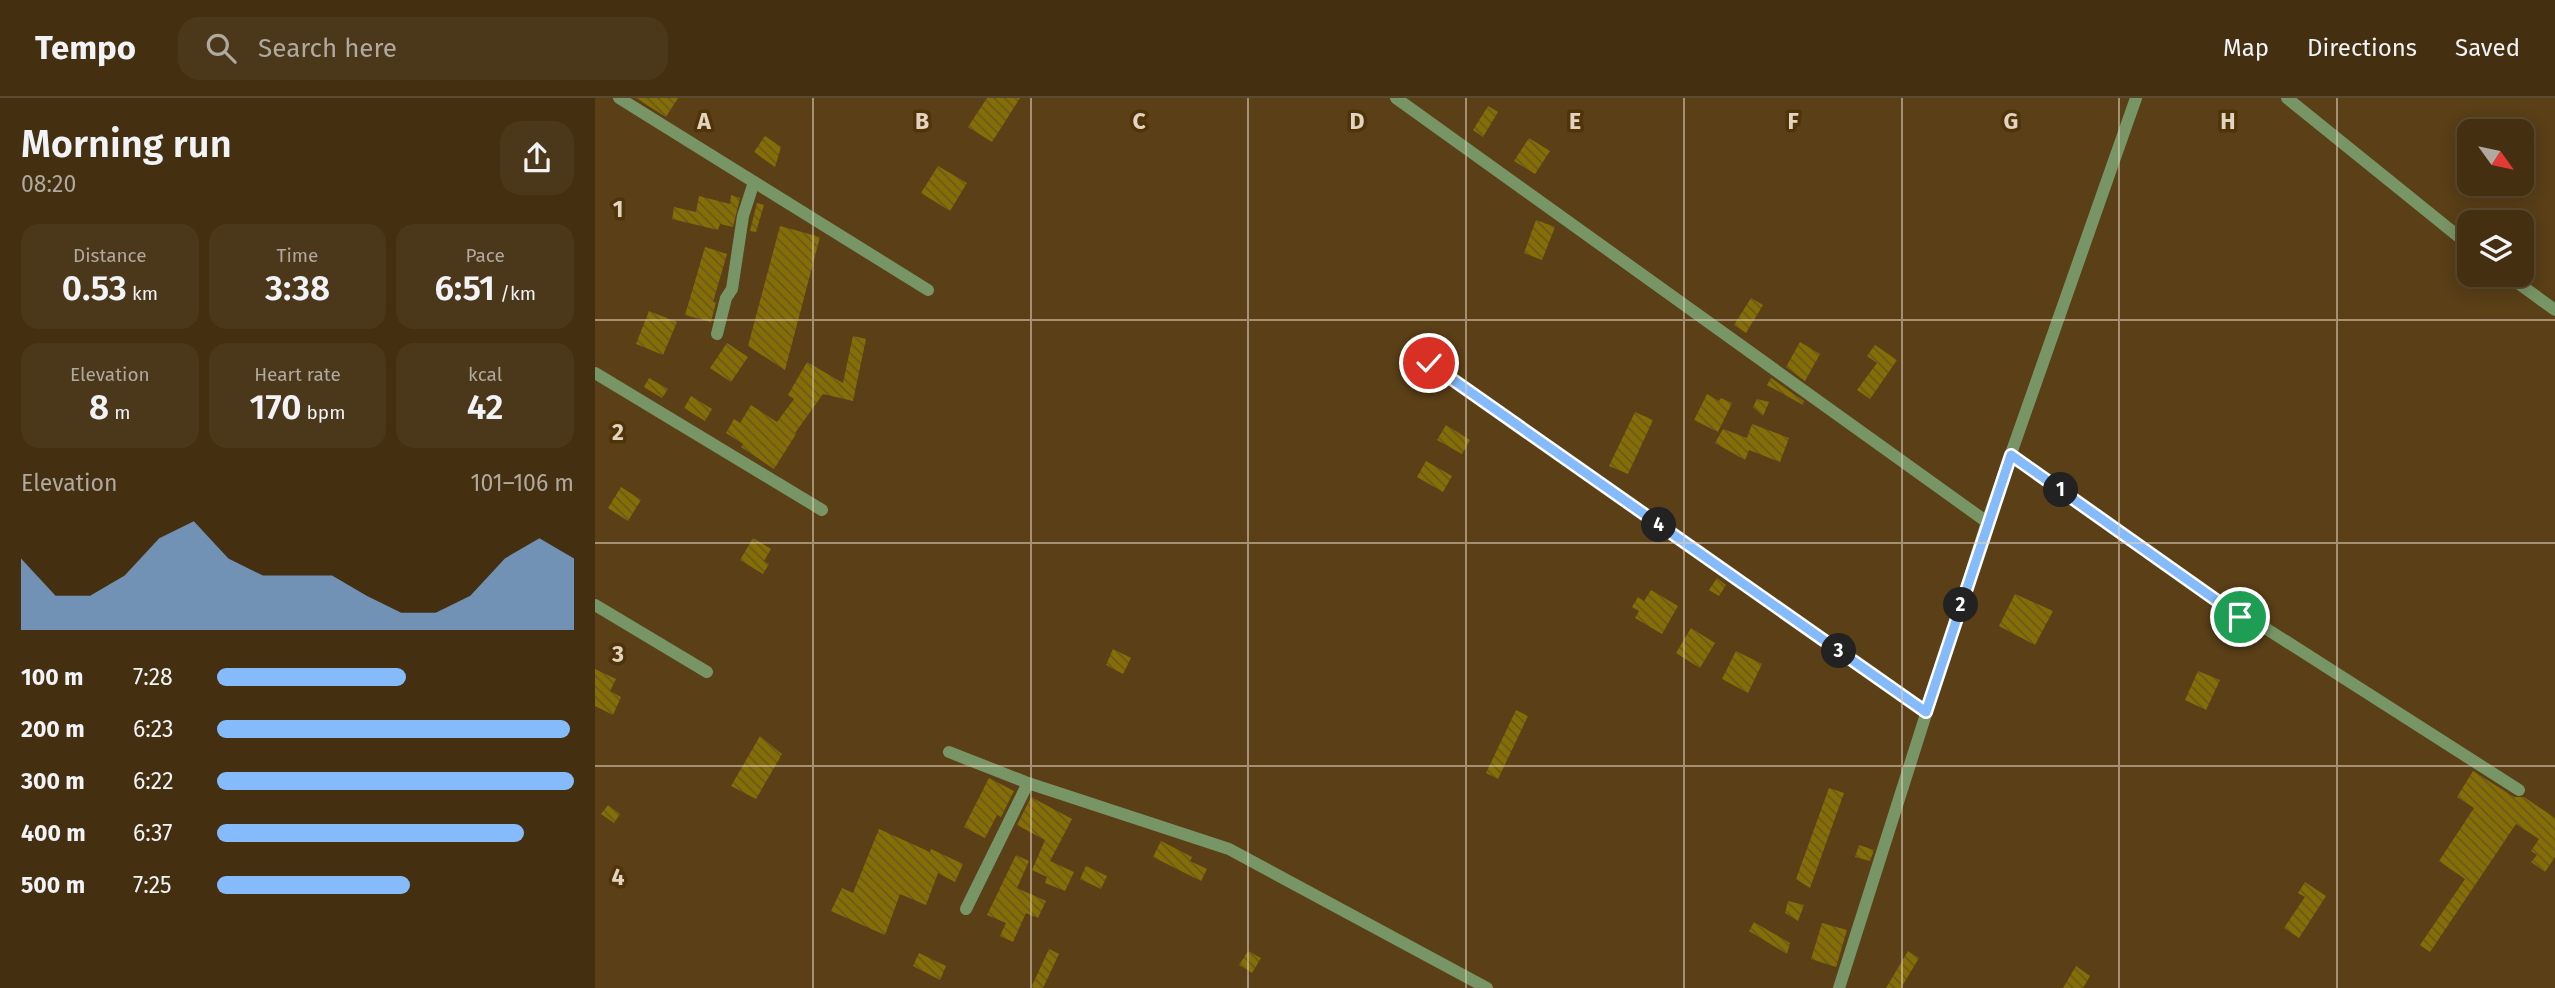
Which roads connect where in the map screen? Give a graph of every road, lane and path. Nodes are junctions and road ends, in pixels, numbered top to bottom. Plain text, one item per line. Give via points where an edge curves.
1 (619, 98) edge
2 (1396, 98) edge
3 (2136, 98) edge
4 (2287, 98) edge
5 (754, 182) junction
6 (2457, 235) edge
7 (2523, 287) edge
8 (928, 290) dead end
9 (2555, 310) edge
10 (717, 334) dead end
11 (1429, 363) dead end
12 (595, 373) edge
13 (2011, 455) junction
14 (822, 510) dead end
15 (1987, 522) junction
16 (595, 605) edge
17 (707, 672) dead end
18 (1926, 712) junction
19 (949, 752) dead end
20 (1028, 783) junction
21 (2519, 790) dead end
22 (967, 909) dead end
23 (1487, 988) edge
24 (1839, 988) edge

1 - 5 street
2 - 15 street
3 - 13 street
4 - 6 street
5 - 8 street
5 - 10 street via 743,216 732,289
7 - 9 street
11 - 18 street
12 - 14 street
13 - 15 street
13 - 21 street via 2240,617 2259,624
15 - 18 street
16 - 17 street
18 - 24 street
19 - 20 street
20 - 22 street
20 - 23 street via 1229,849

